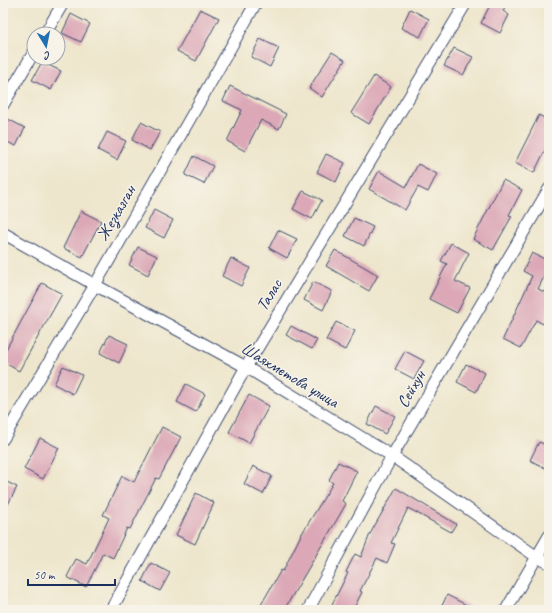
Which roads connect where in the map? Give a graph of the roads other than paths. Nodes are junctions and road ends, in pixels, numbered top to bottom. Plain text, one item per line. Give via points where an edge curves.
1 (63, 3) edge
2 (256, 3) edge
3 (466, 3) edge
4 (50, 26) edge
5 (26, 66) edge
6 (3, 105) edge
7 (549, 189) edge
8 (3, 233) edge
9 (95, 285) junction
10 (246, 367) junction
11 (3, 439) edge
12 (392, 456) junction
13 (549, 536) edge
14 (537, 557) junction
15 (549, 563) edge
16 (111, 610) edge
17 (308, 610) edge
18 (506, 610) edge

1 - 4 street
2 - 9 street, Жезказган
3 - 10 street, Талас
5 - 6 street
7 - 12 street, Сейхун
8 - 9 street, Шаяхметова улица
9 - 10 street, Шаяхметова улица
9 - 11 street, Жезказган
10 - 12 street, Шаяхметова улица
10 - 16 street, Талас
12 - 14 street, Шаяхметова улица
12 - 17 street, Сейхун
13 - 14 street
14 - 15 street, Шаяхметова улица
14 - 18 street

